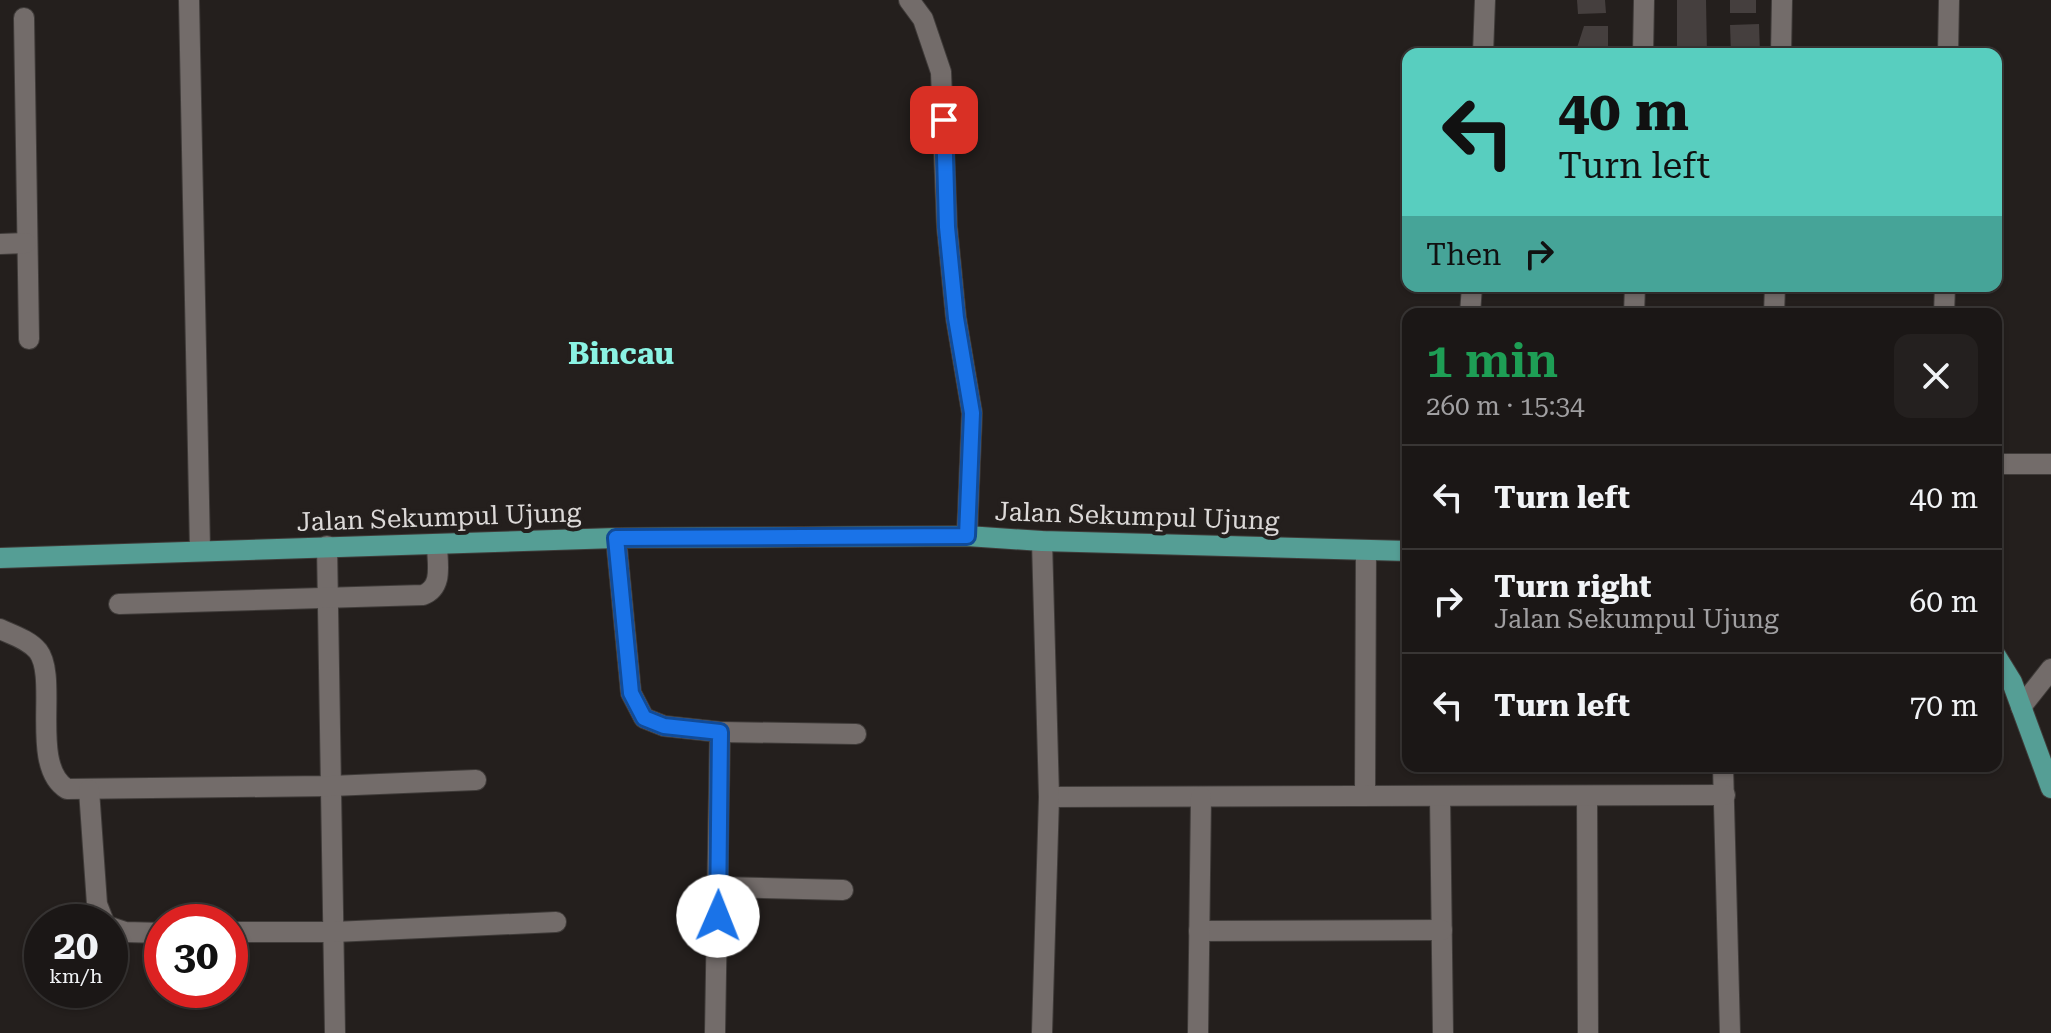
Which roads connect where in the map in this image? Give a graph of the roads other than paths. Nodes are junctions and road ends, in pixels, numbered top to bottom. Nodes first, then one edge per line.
1 (189, 0) edge
2 (909, 0) edge
3 (1485, 0) edge
4 (1644, 0) edge
5 (1782, 0) edge
6 (1949, 0) edge
7 (24, 18) dead end
8 (1483, 48) edge
9 (1643, 48) edge
10 (1781, 48) edge
11 (1948, 48) edge
12 (26, 243) junction
13 (0, 244) edge
14 (29, 339) dead end
15 (2002, 464) edge
16 (2051, 464) edge
17 (967, 536) junction
18 (616, 538) junction
19 (1042, 541) junction
20 (437, 544) junction
21 (327, 546) junction
22 (200, 550) junction
23 (1366, 550) junction
24 (1402, 551) edge
25 (0, 558) edge
26 (327, 597) junction
27 (119, 604) dead end
28 (0, 629) edge
29 (2002, 666) edge
30 (2051, 669) edge
31 (2021, 707) junction
32 (720, 732) junction
33 (856, 734) dead end
34 (1723, 772) edge
35 (476, 780) dead end
36 (331, 786) junction
37 (2051, 788) edge
38 (89, 790) junction
39 (1365, 795) junction
40 (1725, 795) junction
41 (1440, 796) junction
42 (1587, 796) junction
43 (1049, 797) junction
44 (1201, 797) junction
45 (719, 887) junction
46 (843, 890) dead end
47 (97, 904) edge
48 (556, 922) dead end
49 (1442, 930) junction
50 (1199, 931) junction
51 (248, 932) edge
52 (334, 932) junction
53 (335, 1033) edge
54 (715, 1033) edge
55 (1042, 1033) edge
56 (1198, 1033) edge
57 (1443, 1033) edge
58 (1588, 1033) edge
59 (1730, 1033) edge

1 - 22 street
2 - 17 street
3 - 8 street
4 - 9 street
5 - 10 street
6 - 11 street
7 - 12 street
12 - 13 street
12 - 14 street
15 - 16 street
17 - 18 main road, Jalan Sekumpul Ujung
17 - 19 main road, Jalan Sekumpul Ujung
18 - 20 main road, Jalan Sekumpul Ujung
18 - 32 street
19 - 23 main road, Jalan Sekumpul Ujung
19 - 43 street
20 - 21 main road, Jalan Sekumpul Ujung
20 - 26 street
21 - 22 main road, Jalan Sekumpul Ujung
21 - 26 street
22 - 25 main road, Jalan Sekumpul Ujung
23 - 24 main road, Jalan Sekumpul Ujung
23 - 39 street
26 - 27 street
26 - 36 street
28 - 38 street
29 - 31 main road
30 - 31 street
31 - 37 main road
32 - 33 street
32 - 45 street
34 - 40 street
35 - 36 street
36 - 38 street
36 - 52 street
38 - 47 street
39 - 41 street
39 - 44 street
40 - 42 street
40 - 59 street
41 - 42 street
41 - 49 street
42 - 58 street
43 - 44 street
43 - 55 street
44 - 50 street
45 - 46 street
45 - 54 street
48 - 52 street
49 - 50 street
49 - 57 street
50 - 56 street
51 - 52 street
52 - 53 street

